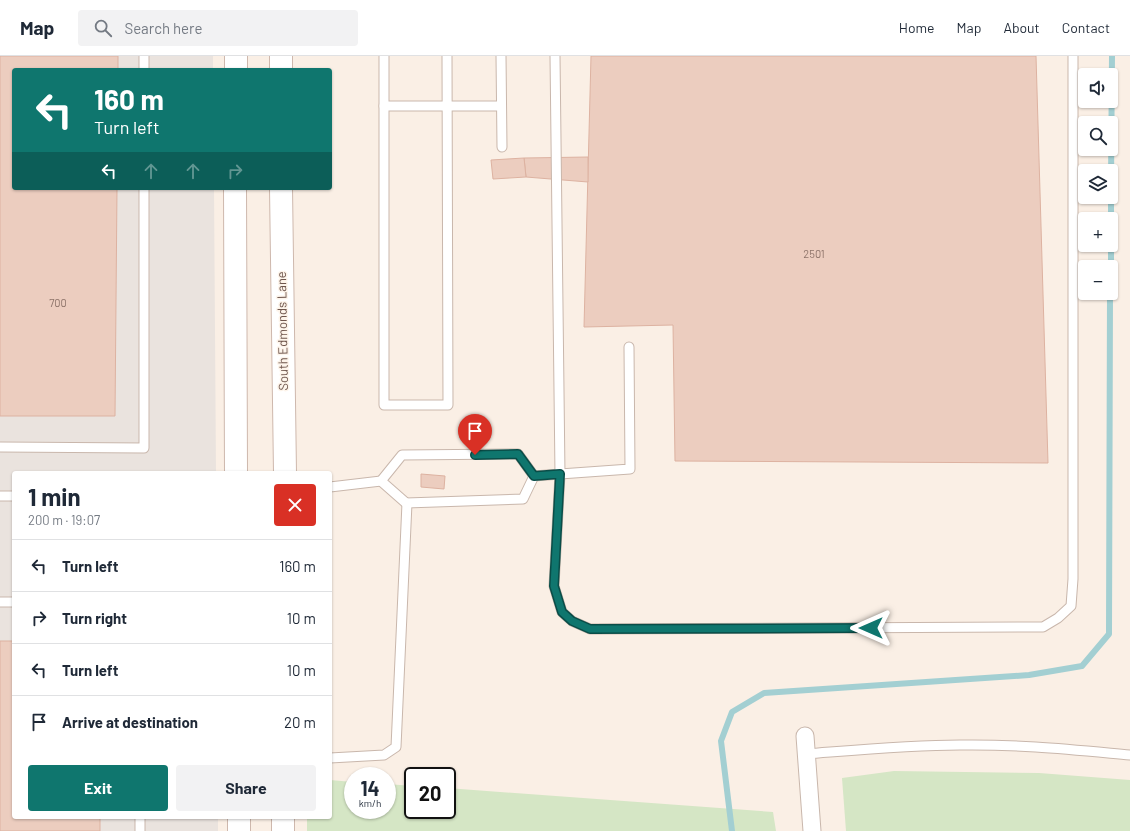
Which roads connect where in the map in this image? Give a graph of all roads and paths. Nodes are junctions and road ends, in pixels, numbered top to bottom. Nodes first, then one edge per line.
1 (144, 56) edge
2 (236, 56) edge
3 (281, 56) edge
4 (384, 56) edge
5 (447, 56) edge
6 (501, 56) edge
7 (554, 56) edge
8 (1073, 56) edge
9 (144, 68) edge
10 (236, 68) edge
11 (281, 68) edge
12 (384, 106) junction
13 (447, 106) junction
14 (502, 106) junction
15 (502, 146) dead end
16 (144, 190) edge
17 (235, 190) edge
18 (281, 190) edge
19 (629, 347) dead end
20 (0, 447) edge
21 (236, 471) edge
22 (285, 471) edge
23 (560, 474) junction
24 (534, 476) junction
25 (381, 481) junction
26 (332, 487) edge
27 (0, 496) edge
28 (12, 496) edge
29 (407, 503) junction
30 (0, 602) edge
31 (12, 602) edge
32 (805, 736) dead end
33 (806, 754) junction
34 (1130, 755) edge
35 (332, 758) edge
36 (140, 819) edge
37 (239, 819) edge
38 (283, 819) edge
39 (140, 831) edge
40 (239, 831) edge
41 (283, 831) edge
42 (812, 831) edge

1 - 9 lane
2 - 10 main road
3 - 11 main road
4 - 12 lane
5 - 13 lane
6 - 14 lane
7 - 23 lane
8 - 23 lane
12 - 13 lane
12 - 13 lane
13 - 14 lane
14 - 15 lane
16 - 20 lane
17 - 21 main road
18 - 22 main road, South Edmonds Lane
19 - 23 lane
23 - 24 lane
24 - 25 lane
24 - 29 lane
25 - 26 lane
25 - 29 lane
27 - 28 lane
29 - 35 lane
30 - 31 lane
32 - 33 street
33 - 34 lane
33 - 42 street
36 - 39 lane
37 - 40 main road
38 - 41 main road

